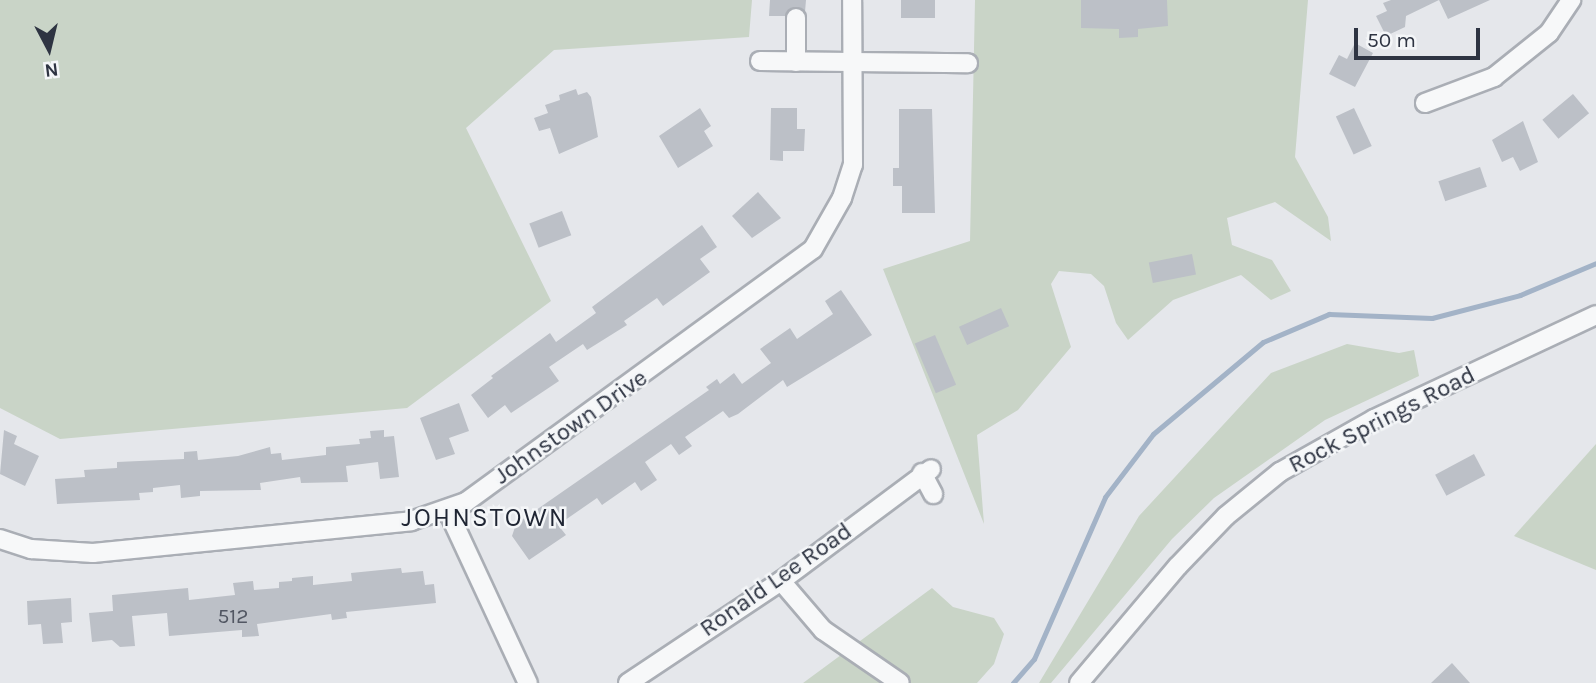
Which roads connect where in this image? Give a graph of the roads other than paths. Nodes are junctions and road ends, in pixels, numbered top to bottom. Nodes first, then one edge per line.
1 (852, 0) edge
2 (1571, 0) edge
3 (796, 18) dead end
4 (760, 61) dead end
5 (796, 62) junction
6 (968, 63) dead end
7 (851, 64) junction
8 (1426, 103) dead end
9 (1596, 315) edge
10 (933, 494) dead end
11 (448, 511) junction
12 (0, 539) edge
13 (781, 581) junction
14 (528, 683) edge
15 (628, 683) edge
16 (900, 683) edge
17 (1079, 683) edge

1 - 7 street, Johnstown Drive
2 - 8 street
3 - 5 street
4 - 5 street
5 - 7 street
6 - 7 street
7 - 11 street, Johnstown Drive
9 - 17 street, Rock Springs Road
10 - 13 street, Ronald Lee Road
11 - 12 street, Johnstown Drive
11 - 14 street
13 - 15 street, Ronald Lee Road
13 - 16 street

